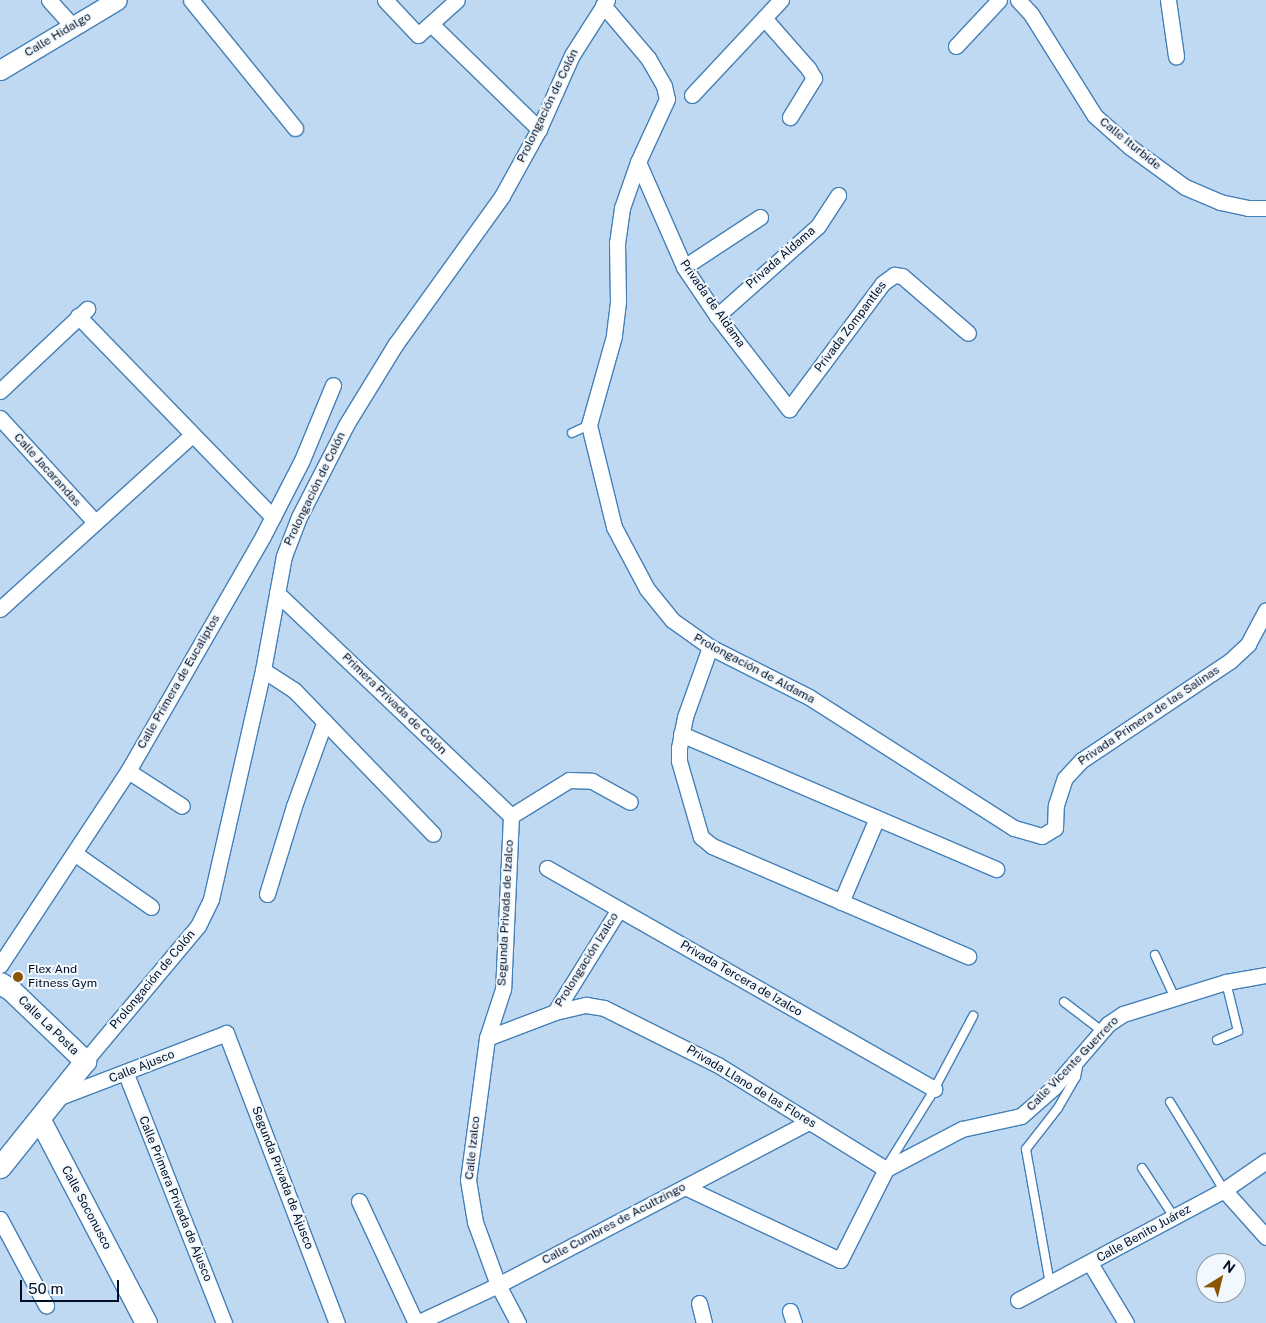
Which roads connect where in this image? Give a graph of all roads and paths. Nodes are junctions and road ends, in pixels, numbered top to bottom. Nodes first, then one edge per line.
1 (49, 0) edge
2 (116, 0) edge
3 (191, 0) edge
4 (385, 0) edge
5 (457, 0) edge
6 (781, 0) edge
7 (999, 0) edge
8 (1018, 0) edge
9 (1168, 0) edge
10 (605, 3) edge
11 (764, 18) junction
12 (431, 24) junction
13 (74, 27) junction
14 (956, 46) dead end
15 (1176, 56) dead end
16 (0, 70) edge
17 (692, 95) dead end
18 (790, 117) dead end
19 (294, 128) dead end
20 (539, 129) junction
21 (638, 162) junction
22 (838, 195) dead end
23 (1266, 208) edge
24 (760, 217) dead end
25 (684, 267) junction
26 (716, 316) junction
27 (968, 333) dead end
28 (333, 385) dead end
29 (0, 391) edge
30 (789, 409) joint
31 (0, 418) edge
32 (589, 425) junction
33 (572, 433) dead end
34 (192, 435) junction
35 (273, 517) junction
36 (95, 522) junction
37 (277, 593) junction
38 (0, 609) edge
39 (1266, 610) edge
40 (710, 647) junction
41 (263, 670) junction
42 (326, 721) junction
43 (681, 734) junction
44 (128, 772) junction
45 (630, 802) dead end
46 (182, 806) dead end
47 (511, 816) junction
48 (876, 818) junction
49 (1052, 832) joint
50 (433, 834) dead end
51 (74, 853) junction
52 (547, 868) dead end
53 (996, 869) dead end
54 (266, 894) dead end
55 (841, 902) junction
56 (151, 907) dead end
57 (619, 909) junction
58 (1155, 955) dead end
59 (968, 956) dead end
60 (0, 966) edge
61 (1266, 975) edge
62 (1226, 982) junction
63 (6, 987) edge
64 (1174, 996) junction
65 (1064, 1002) dead end
66 (555, 1012) junction
67 (973, 1016) dead end
68 (1102, 1031) junction
69 (226, 1033) joint
70 (487, 1038) junction
71 (1217, 1040) dead end
72 (1080, 1057) junction
73 (85, 1062) junction
74 (126, 1074) junction
75 (934, 1089) junction
76 (57, 1098) junction
77 (1170, 1102) dead end
78 (40, 1120) junction
79 (809, 1122) junction
80 (1266, 1161) edge
81 (0, 1166) edge
82 (1142, 1168) dead end
83 (886, 1170) junction
84 (684, 1187) junction
85 (1224, 1190) junction
86 (359, 1201) dead end
87 (1174, 1217) junction
88 (0, 1219) edge
89 (1266, 1237) edge
90 (1090, 1263) junction
91 (1050, 1284) junction
92 (498, 1285) junction
93 (1018, 1300) dead end
94 (699, 1303) dead end
95 (46, 1305) dead end
96 (146, 1323) edge
97 (224, 1323) edge
98 (337, 1323) edge
99 (416, 1323) edge
100 (518, 1323) edge
101 (704, 1323) edge
102 (1126, 1323) edge

1 - 13 street
2 - 13 street, Calle Hidalgo
3 - 19 street
4 - 12 street
5 - 12 street
6 - 11 street
7 - 14 street
8 - 23 street, Calle Iturbide
9 - 15 street
10 - 20 street, Prolongación de Colón
10 - 21 street
11 - 17 street
11 - 18 street
12 - 20 street
13 - 16 street, Calle Hidalgo
20 - 37 street, Prolongación de Colón
21 - 25 street, Privada de Aldama
21 - 32 street
22 - 26 street, Privada Aldama
24 - 25 street
25 - 26 street, Privada de Aldama
26 - 30 street, Privada de Aldama
27 - 30 street, Privada Zompantles
28 - 35 street, Calle Primera de Eucaliptos
29 - 34 street
31 - 36 street, Calle Jacarandas
32 - 33 lane
32 - 40 street, Prolongación de Aldama
34 - 35 street
34 - 36 street
35 - 44 street, Calle Primera de Eucaliptos
36 - 38 street
37 - 41 street, Prolongación de Colón
37 - 47 street, Primera Privada de Colón
39 - 49 street, Privada Primera de las Salinas
40 - 43 street
40 - 49 street, Prolongación de Aldama
41 - 42 street
41 - 73 street, Prolongación de Colón
42 - 50 street
42 - 54 street
43 - 48 street
43 - 55 street
44 - 46 street
44 - 51 street, Calle Primera de Eucaliptos
45 - 47 street
47 - 70 street, Segunda Privada de Izalco
48 - 53 street
48 - 55 street
51 - 56 street
51 - 60 street, Calle Primera de Eucaliptos
52 - 57 street, Privada Tercera de Izalco
55 - 59 street
57 - 66 street, Prolongación Izalco
57 - 75 street, Privada Tercera de Izalco
58 - 64 lane
60 - 63 main road
61 - 62 street, Calle Vicente Guerrero
62 - 64 street, Calle Vicente Guerrero
62 - 71 lane
63 - 73 main road, Calle La Posta
64 - 68 street, Calle Vicente Guerrero
65 - 68 lane
66 - 70 street
66 - 79 street, Privada Llano de las Flores
67 - 75 lane
68 - 72 street, Calle Vicente Guerrero
69 - 74 street, Calle Ajusco
69 - 98 street, Segunda Privada de Ajusco
70 - 92 street, Calle Izalco
72 - 83 street, Calle Vicente Guerrero
72 - 91 lane
73 - 76 main road
74 - 76 street, Calle Ajusco
74 - 97 street, Calle Primera Privada de Ajusco
75 - 83 lane
76 - 78 main road
77 - 85 lane
78 - 81 main road
78 - 96 main road, Calle Soconusco
79 - 83 street, Privada Llano de las Flores
79 - 84 street, Calle Cumbres de Acultzingo
80 - 85 street, Calle Benito Juárez
82 - 87 lane
83 - 84 street
84 - 92 street, Calle Cumbres de Acultzingo
85 - 87 street, Calle Benito Juárez
85 - 89 street
86 - 99 street
87 - 90 street, Calle Benito Juárez
88 - 95 street
90 - 91 street, Calle Benito Juárez
90 - 102 street
91 - 93 street, Calle Benito Juárez
92 - 99 street, Calle Cumbres de Acultzingo
92 - 100 street, Calle Izalco
94 - 101 street

